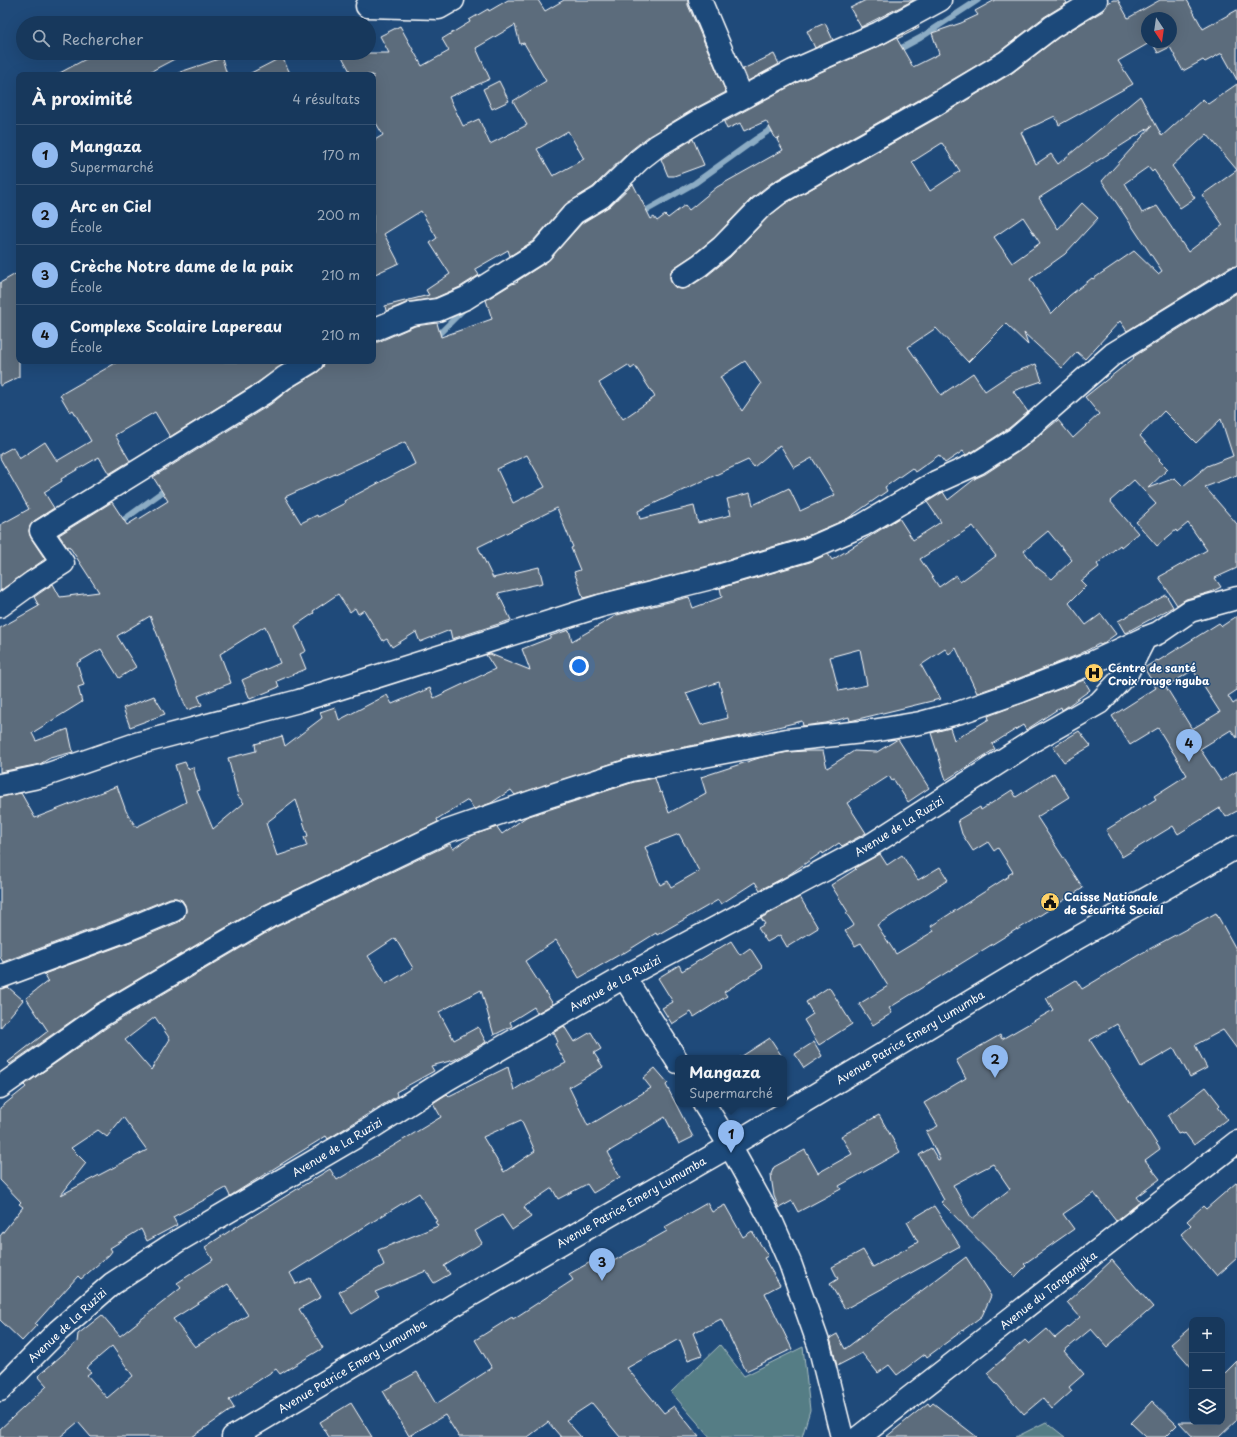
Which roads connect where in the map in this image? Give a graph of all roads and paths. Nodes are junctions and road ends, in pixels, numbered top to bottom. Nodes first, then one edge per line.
1 (453, 0) edge
2 (700, 0) edge
3 (940, 0) edge
4 (1096, 0) edge
5 (367, 6) dead end
6 (741, 97) junction
7 (682, 277) dead end
8 (1237, 278) edge
9 (376, 329) edge
10 (307, 364) edge
11 (1237, 598) edge
12 (0, 606) edge
13 (1146, 638) junction
14 (0, 785) edge
15 (1237, 847) edge
16 (174, 910) dead end
17 (624, 977) junction
18 (0, 978) edge
19 (675, 1057) edge
20 (0, 1087) edge
21 (706, 1107) edge
22 (1237, 1142) edge
23 (730, 1146) junction
24 (0, 1390) edge
25 (233, 1437) edge
26 (842, 1437) edge
27 (858, 1437) edge

1 - 5 street
2 - 6 street
3 - 6 street
4 - 7 street
6 - 9 street
8 - 14 street
10 - 12 street
11 - 13 street
13 - 17 street, Avenue de La Ruzizi
13 - 20 street
15 - 23 street, Avenue Patrice Emery Lumumba
16 - 18 street
17 - 19 street
17 - 24 street, Avenue de La Ruzizi
21 - 23 street
22 - 27 street, Avenue du Tanganyika
23 - 25 street, Avenue Patrice Emery Lumumba
23 - 26 street

